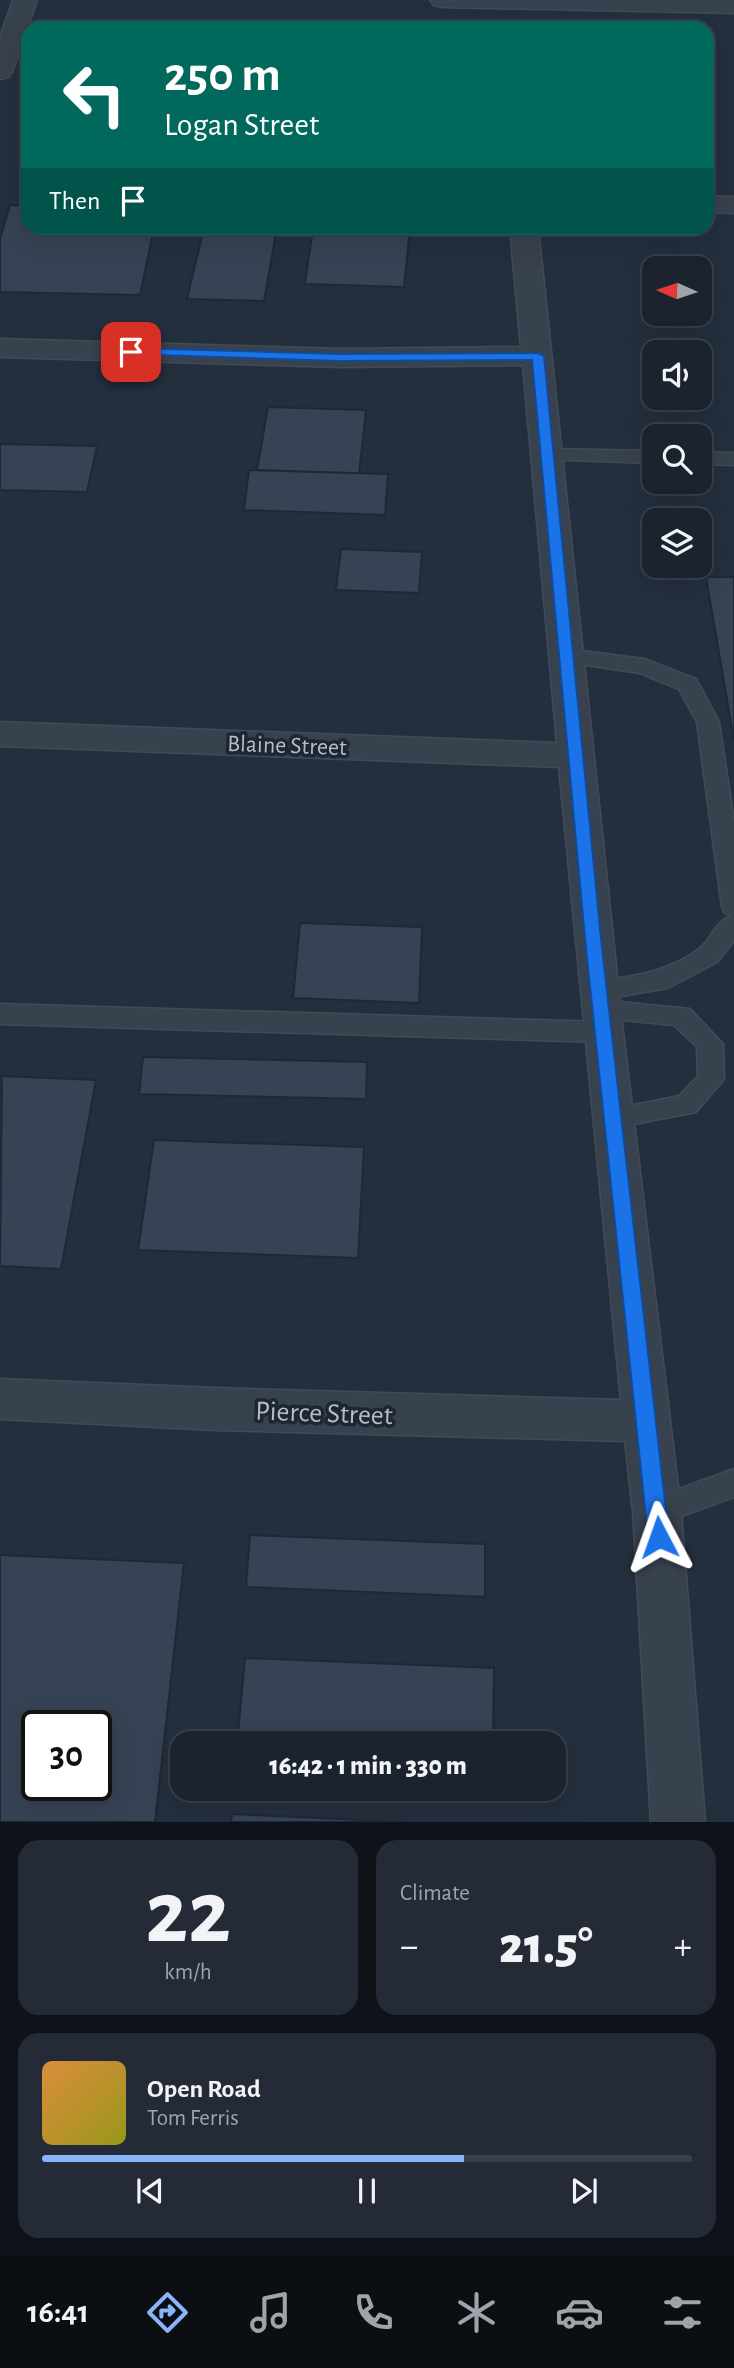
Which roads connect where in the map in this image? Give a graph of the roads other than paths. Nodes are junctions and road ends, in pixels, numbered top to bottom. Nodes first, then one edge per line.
1 (26, 0) edge
2 (442, 0) edge
3 (515, 1) edge
4 (734, 6) edge
5 (0, 72) edge
6 (714, 204) edge
7 (734, 205) edge
8 (525, 235) edge
9 (0, 348) edge
10 (538, 356) junction
11 (547, 455) junction
12 (642, 457) edge
13 (712, 458) edge
14 (734, 459) edge
15 (567, 656) junction
16 (0, 734) edge
17 (575, 756) junction
18 (734, 907) edge
19 (734, 924) edge
20 (600, 1011) junction
21 (0, 1014) edge
22 (613, 1118) junction
23 (0, 1399) edge
24 (648, 1421) junction
25 (734, 1483) edge
26 (657, 1511) junction
27 (678, 1822) edge

1 - 5 street
2 - 3 street
3 - 4 street
6 - 7 street
8 - 10 street
9 - 10 street
10 - 11 street
11 - 12 lane
11 - 15 street
13 - 14 lane
15 - 17 street
15 - 18 lane
16 - 17 street, Blaine Street
17 - 20 street
19 - 20 lane
20 - 21 lane
20 - 22 street
20 - 22 lane
22 - 24 street
23 - 24 street, Pierce Street
24 - 26 street
25 - 26 lane
26 - 27 street

